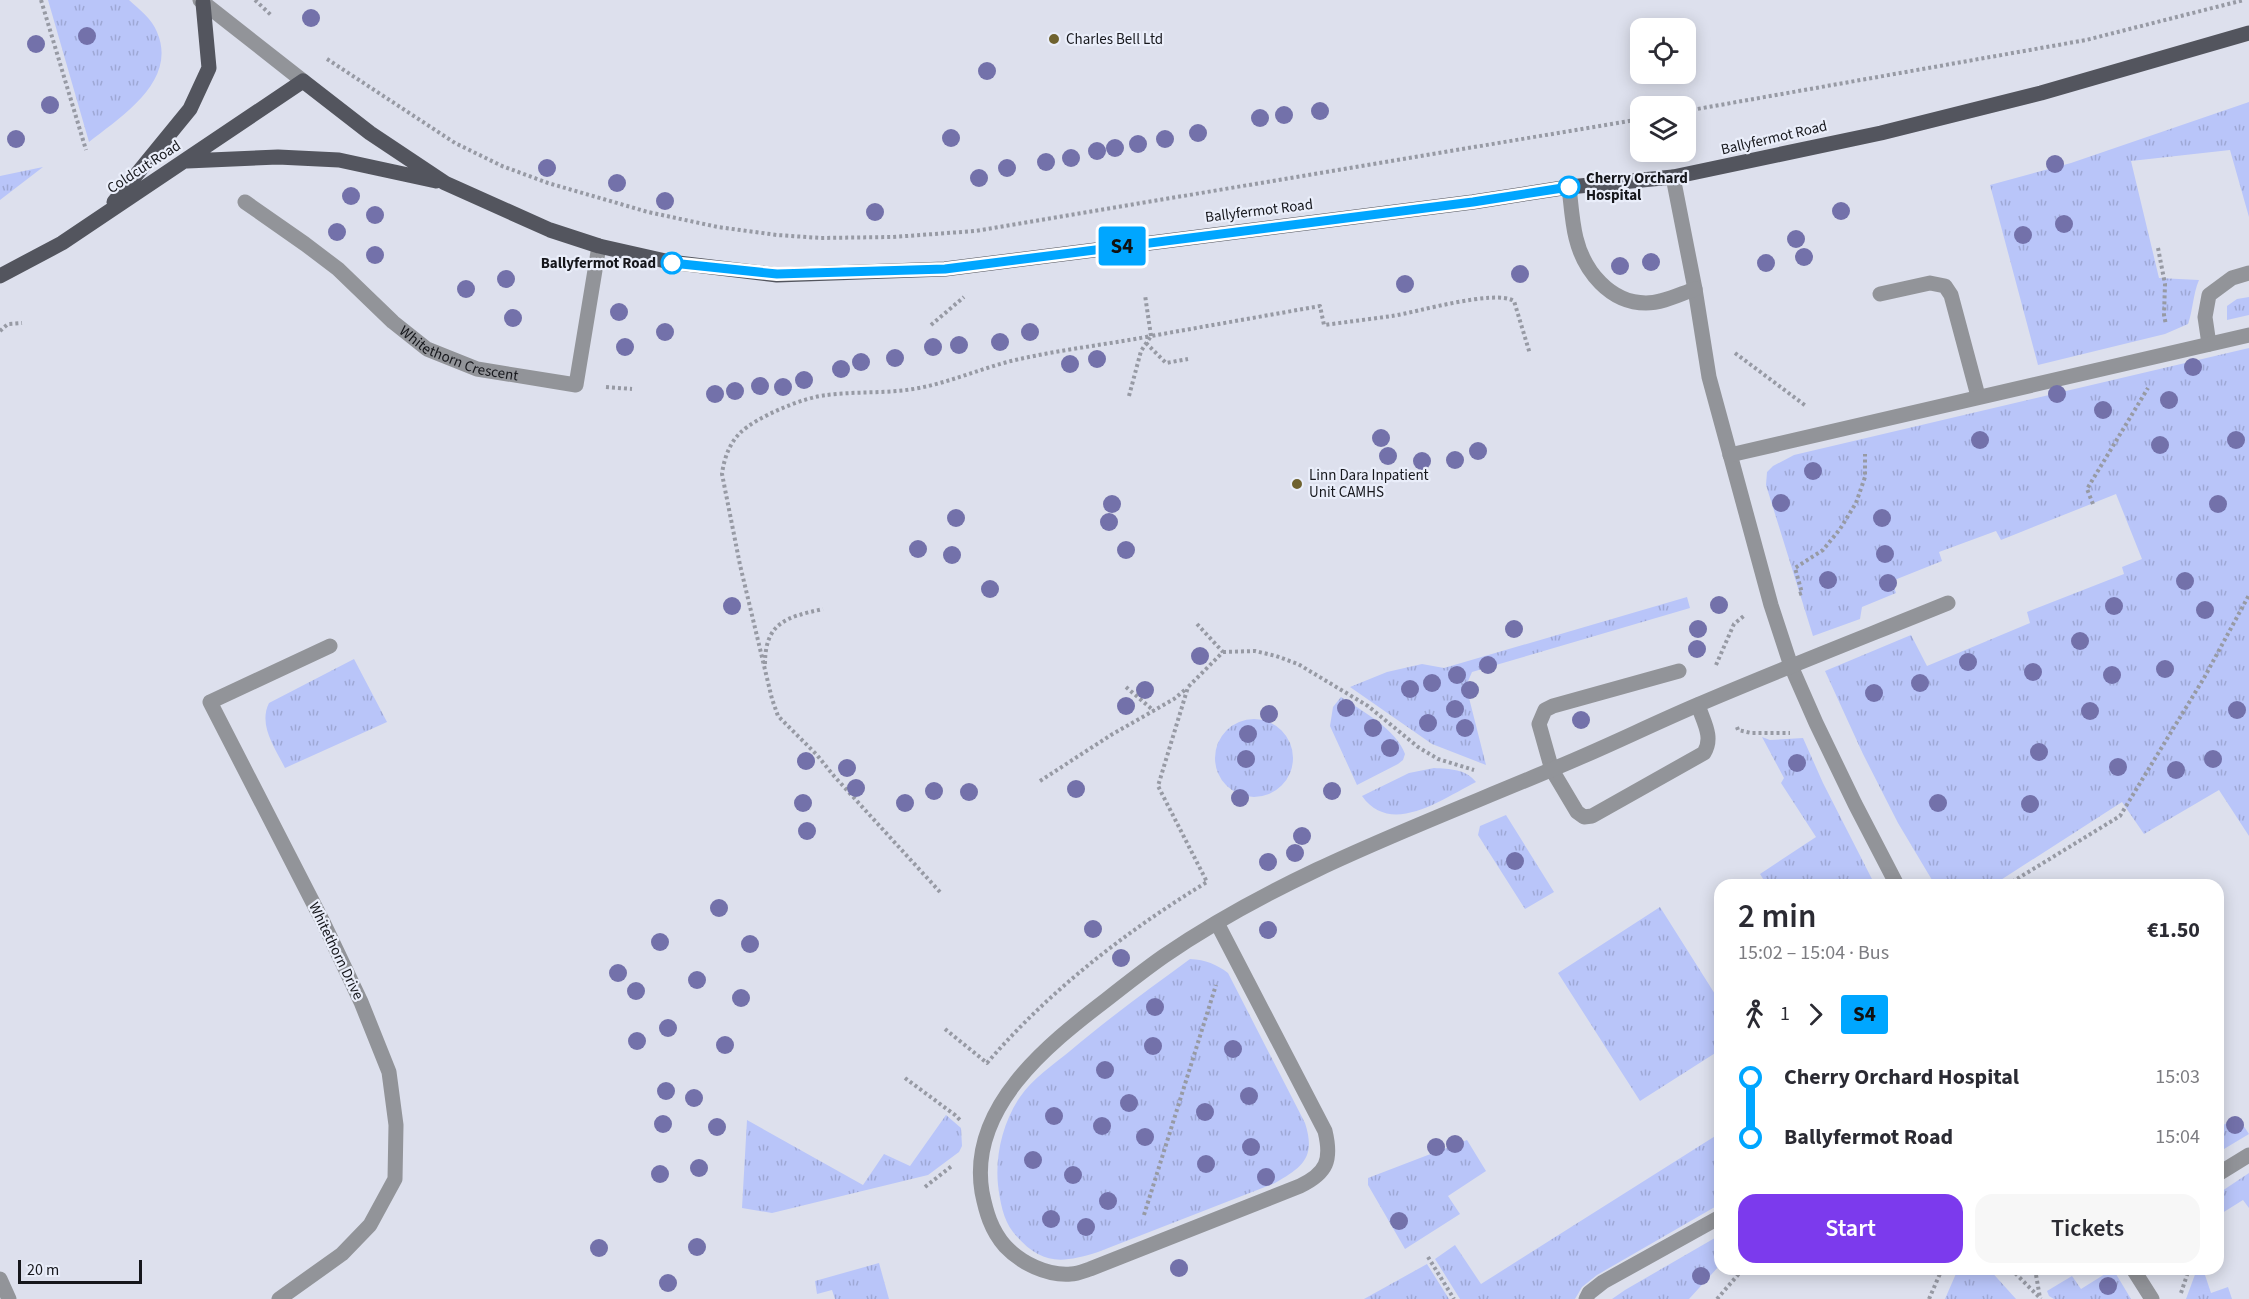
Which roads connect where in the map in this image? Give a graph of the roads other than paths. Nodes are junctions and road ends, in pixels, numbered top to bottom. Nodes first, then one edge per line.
1 (202, 2) edge
2 (2249, 33) edge
3 (303, 81) junction
4 (186, 161) junction
5 (1674, 177) junction
6 (445, 183) junction
7 (1569, 187) junction
8 (245, 202) dead end
9 (105, 214) junction
10 (599, 246) junction
11 (2249, 273) edge
12 (0, 276) edge
13 (1695, 289) junction
14 (1880, 294) dead end
15 (2249, 335) edge
16 (2209, 344) junction
17 (1978, 396) junction
18 (1730, 455) junction
19 (1948, 603) dead end
20 (330, 646) dead end
21 (1791, 666) junction
22 (1679, 671) dead end
23 (1698, 705) junction
24 (1551, 770) junction
25 (1894, 879) edge
26 (1217, 923) junction
27 (2249, 1155) edge
28 (2224, 1170) edge
29 (1714, 1220) edge
30 (2137, 1275) edge
31 (0, 1279) edge
32 (9, 1299) edge
33 (279, 1299) edge
34 (1586, 1299) edge
35 (2152, 1299) edge

1 - 3 street
1 - 9 main road
2 - 5 main road, Ballyfermot Road
3 - 4 main road, Coldcut Road
3 - 6 main road, Ballyfermot Road
4 - 6 main road
4 - 9 main road, Coldcut Road
5 - 7 main road, Ballyfermot Road
5 - 13 street
6 - 10 main road, Ballyfermot Road
7 - 10 main road, Ballyfermot Road
7 - 13 street
8 - 10 street, Whitethorn Crescent
9 - 12 main road, Coldcut Road
11 - 16 street
13 - 18 street
14 - 17 street
15 - 16 street
16 - 17 street
17 - 18 street
18 - 21 street
19 - 21 street
20 - 33 street, Whitethorn Drive
21 - 23 street
21 - 25 street
22 - 24 street
23 - 24 street
23 - 24 street
24 - 26 street
26 - 26 street
27 - 28 street
29 - 34 street
30 - 35 street
31 - 32 street

